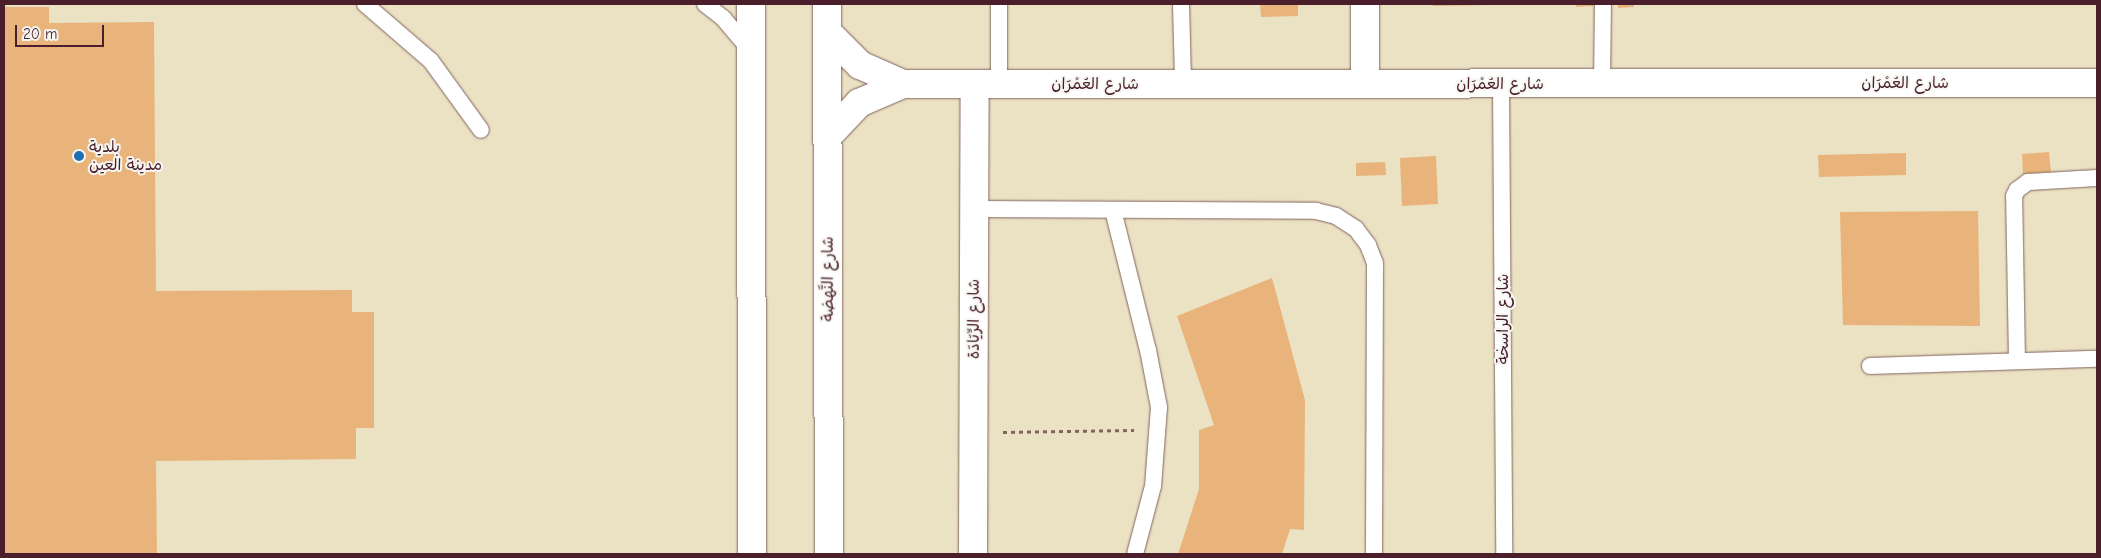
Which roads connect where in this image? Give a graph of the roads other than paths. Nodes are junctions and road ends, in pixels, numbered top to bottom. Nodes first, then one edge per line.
1 (365, 4) edge
2 (705, 4) edge
3 (751, 4) edge
4 (827, 4) edge
5 (999, 4) edge
6 (1181, 4) edge
7 (1365, 4) edge
8 (1603, 4) edge
9 (827, 32) junction
10 (751, 51) junction
11 (2097, 83) edge
12 (903, 84) junction
13 (987, 84) junction
14 (1183, 84) junction
15 (1366, 84) junction
16 (1501, 84) junction
17 (1602, 84) junction
18 (481, 130) dead end
19 (827, 137) junction
20 (2097, 178) edge
21 (974, 209) junction
22 (1113, 210) junction
23 (2097, 358) edge
24 (2017, 361) junction
25 (1870, 366) dead end
26 (752, 554) edge
27 (829, 554) edge
28 (973, 554) edge
29 (1135, 554) edge
30 (1374, 554) edge
31 (1504, 554) edge

1 - 18 lane
2 - 10 lane
3 - 10 street
4 - 9 street, شارع النَّهضة
5 - 13 lane
6 - 14 lane
7 - 15 street
8 - 17 lane
9 - 12 street, شارع العُمْرَان
9 - 19 street, شارع النَّهضة
10 - 26 street
11 - 17 street, شارع العُمْرَان
12 - 13 street, شارع العُمْرَان
12 - 19 street, شارع العُمْرَان
13 - 14 street, شارع العُمْرَان
13 - 21 street, شارع الرِّيَادَة
14 - 15 street, شارع العُمْرَان
15 - 16 street, شارع العُمْرَان
16 - 17 street, شارع العُمْرَان
16 - 31 lane, شارع الراسخة
19 - 27 street, شارع النَّهضة
20 - 24 lane
21 - 22 lane
21 - 28 street, شارع الرِّيَادَة
22 - 29 lane
22 - 30 lane
23 - 24 lane
24 - 25 lane

